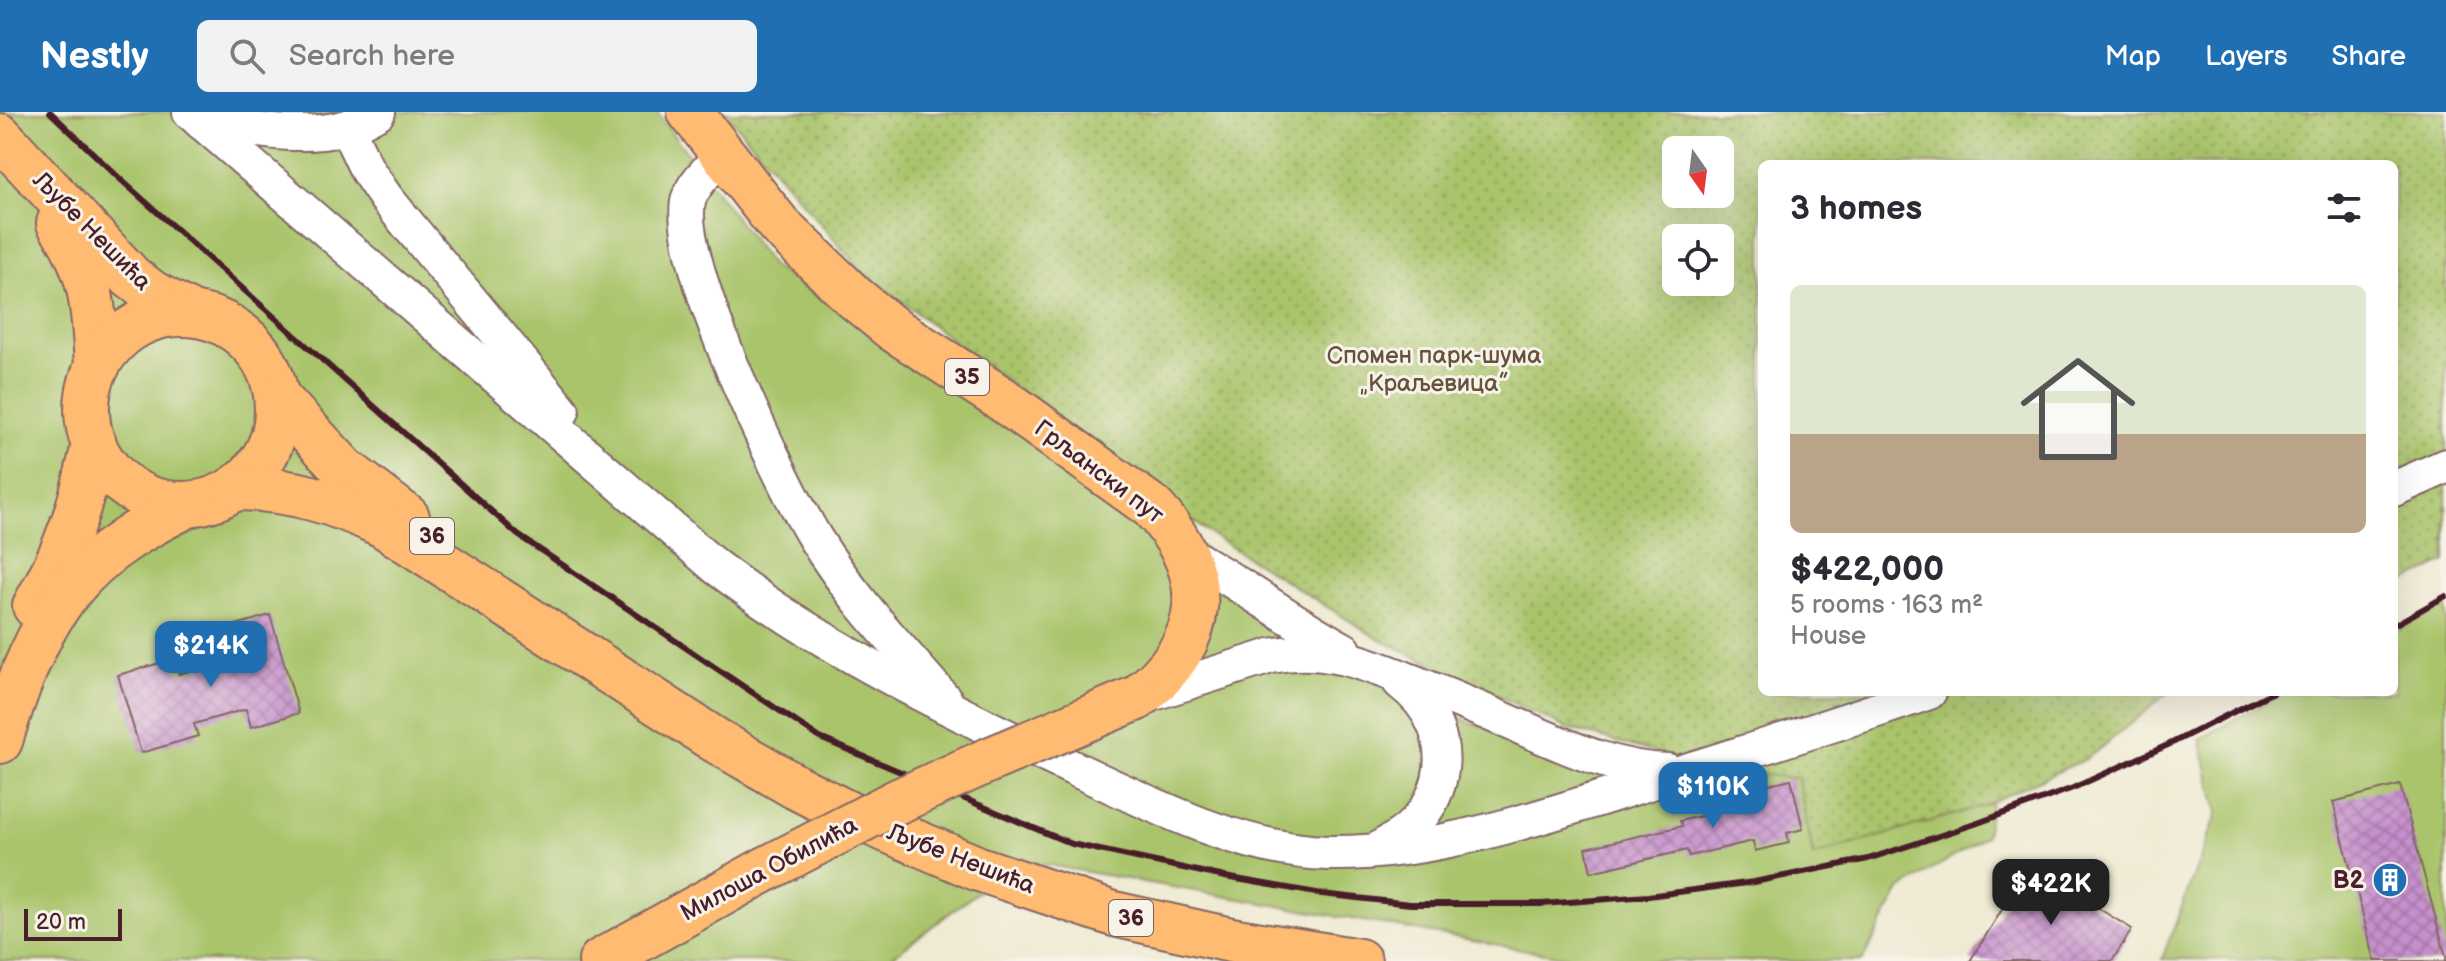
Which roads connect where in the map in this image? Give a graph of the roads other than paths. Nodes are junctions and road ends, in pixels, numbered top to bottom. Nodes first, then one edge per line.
1 (378, 112) edge
2 (690, 112) edge
3 (195, 117) edge
4 (347, 128) junction
5 (0, 136) edge
6 (0, 149) edge
7 (722, 155) junction
8 (192, 314) junction
9 (97, 367) junction
10 (277, 397) junction
11 (94, 444) junction
12 (2446, 466) edge
13 (624, 485) junction
14 (2398, 487) edge
15 (236, 488) junction
16 (190, 504) junction
17 (1184, 552) junction
18 (599, 663) junction
19 (1377, 667) junction
20 (0, 678) edge
21 (1917, 696) edge
22 (1137, 698) junction
23 (956, 712) junction
24 (0, 741) edge
25 (1685, 771) junction
26 (896, 802) joint
27 (1375, 850) junction
28 (1280, 953) edge
29 (601, 961) edge
30 (1359, 961) edge

1 - 4 street
2 - 7 main road, Грљански пут / 35
3 - 4 street
3 - 13 street
4 - 13 street
5 - 8 main road, Љубе Нешића / 36
6 - 9 main road, Љубе Нешића
7 - 17 main road, Грљански пут / 35
7 - 23 street
8 - 9 main road, 36
8 - 10 main road, 36
9 - 11 main road, 36
10 - 15 main road, 36
10 - 18 main road, 36
11 - 16 main road, 36
11 - 20 main road
12 - 14 street
13 - 23 street
15 - 16 main road, 36
15 - 18 main road, 36
16 - 24 main road
17 - 19 street
17 - 22 main road, Грљански пут / 35
18 - 28 main road, Љубе Нешића / 36
19 - 22 street
19 - 25 street
19 - 27 street
21 - 25 street
22 - 26 main road, Грљански пут / 35, bridge
23 - 27 street
25 - 27 street
26 - 29 main road, Милоша Обилића / 35, bridge
28 - 30 main road, Љубе Нешића / 36

